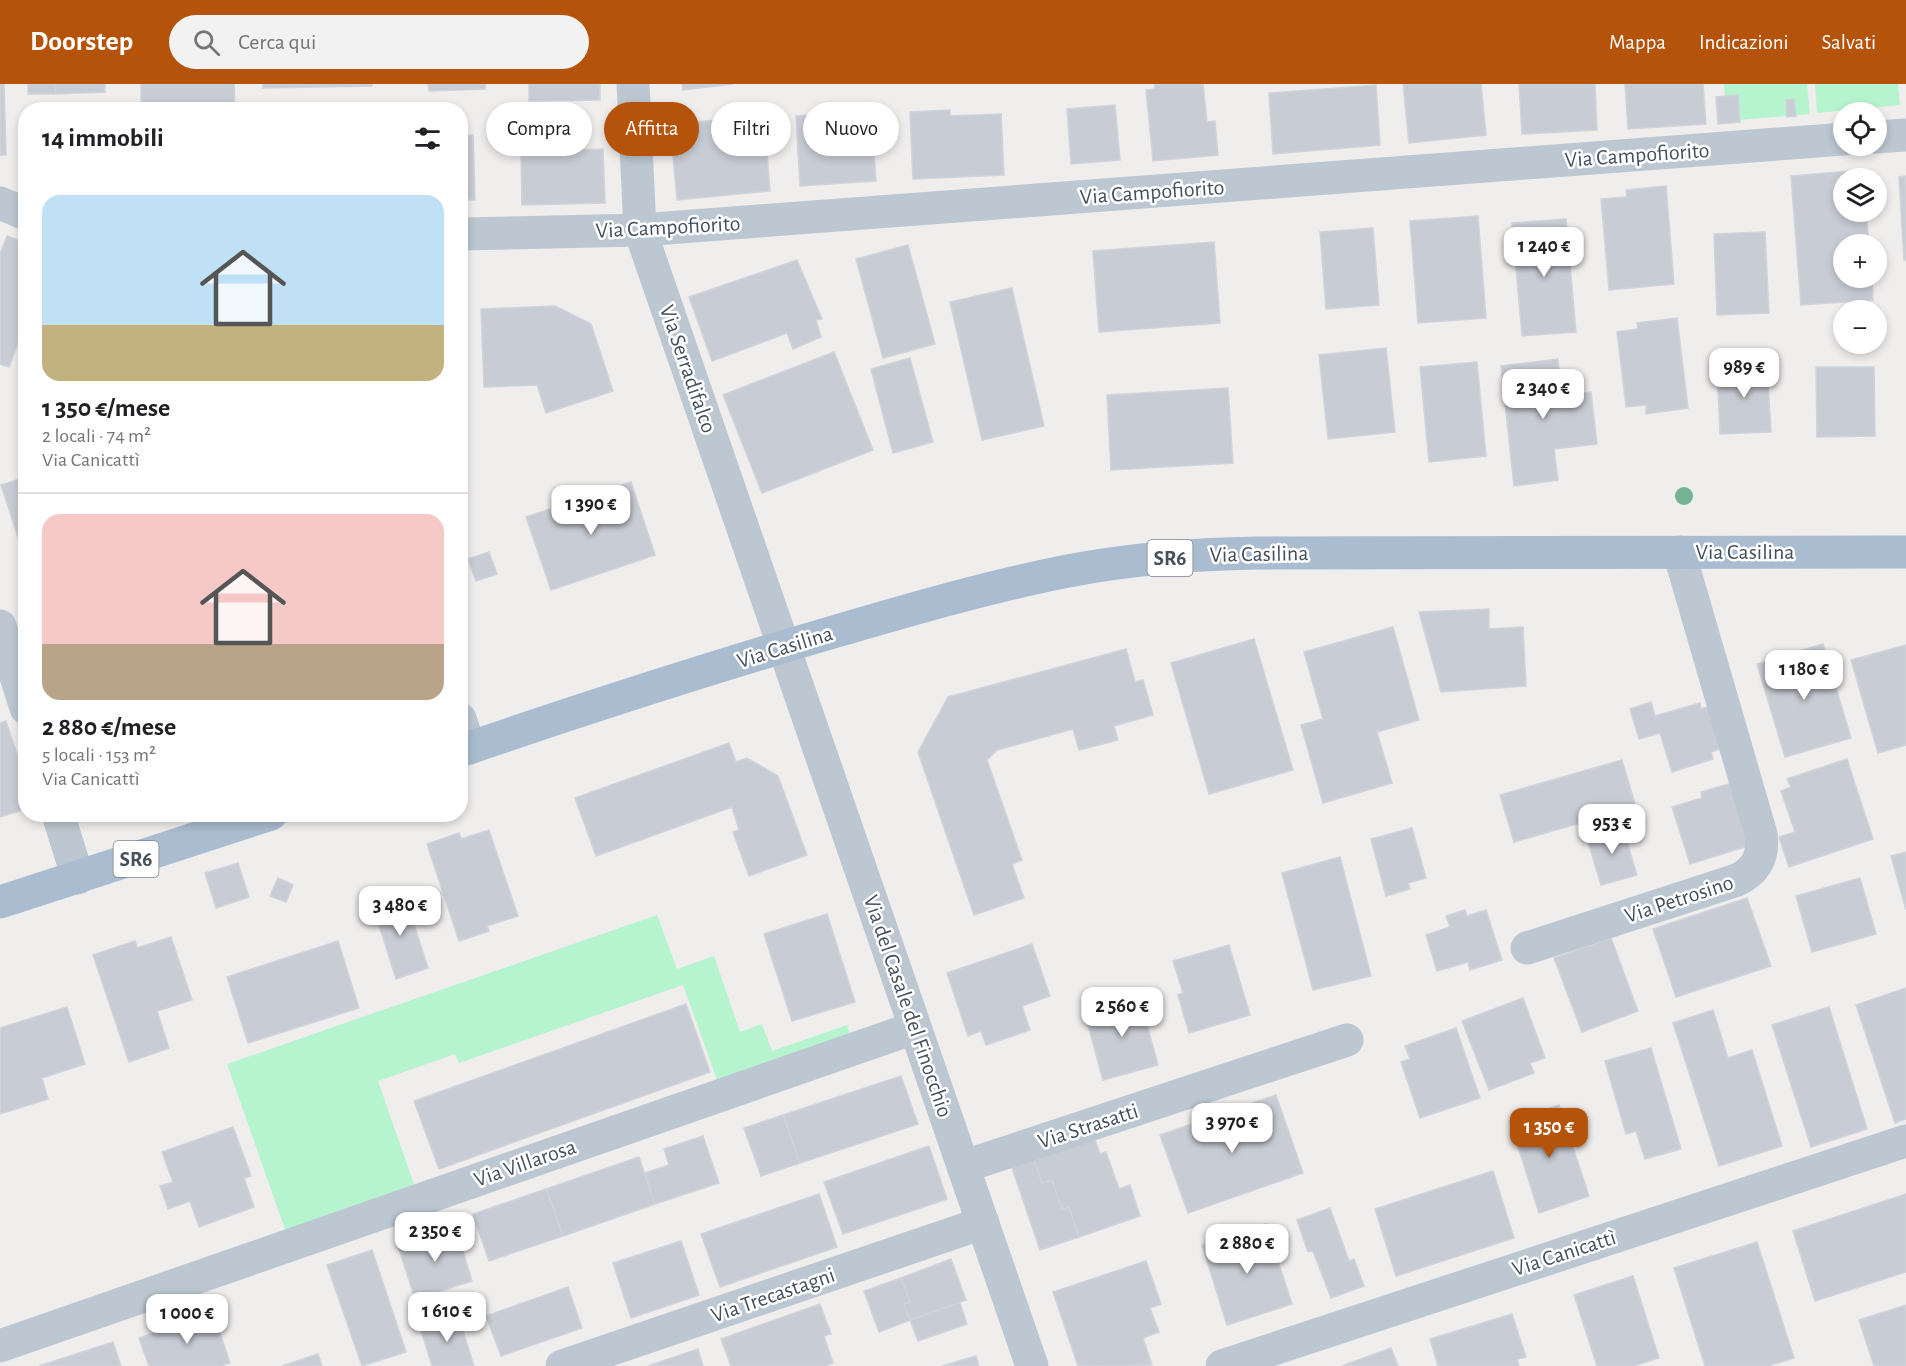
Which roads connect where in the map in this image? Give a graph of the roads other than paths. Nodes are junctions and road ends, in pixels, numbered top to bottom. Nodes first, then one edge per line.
1 (633, 84) edge
2 (1906, 135) edge
3 (1887, 136) edge
4 (1833, 140) edge
5 (0, 203) edge
6 (18, 211) edge
7 (640, 230) junction
8 (468, 234) edge
9 (1679, 552) junction
10 (1906, 552) edge
11 (0, 626) edge
12 (783, 646) junction
13 (18, 683) edge
14 (468, 738) edge
15 (60, 822) edge
16 (247, 822) edge
17 (78, 878) junction
18 (0, 902) edge
19 (1527, 948) dead end
20 (914, 1028) junction
21 (1347, 1040) dead end
22 (1906, 1141) edge
23 (965, 1166) junction
24 (983, 1223) junction
25 (0, 1346) edge
26 (562, 1366) edge
27 (1032, 1366) edge
28 (1222, 1366) edge

1 - 7 street, Via Serradifalco
2 - 3 street
4 - 7 street, Via Campofiorito
5 - 6 street
7 - 8 street, Via Campofiorito
7 - 12 street, Via Serradifalco
9 - 10 main road, Via Casilina / SR6
9 - 12 main road, Via Casilina / SR6
9 - 19 street, Via Petrosino
11 - 13 street
12 - 14 main road, Via Casilina / SR6
12 - 20 street, Via del Casale del Finocchio
15 - 17 street
16 - 17 main road, SR6
17 - 18 main road, SR6
20 - 23 street, Via del Casale del Finocchio
20 - 25 street, Via Villarosa
21 - 23 street, Via Strasatti
22 - 28 street, Via Canicattì
23 - 24 street, Via del Casale del Finocchio
24 - 26 street, Via Trecastagni
24 - 27 street, Via del Casale del Finocchio

